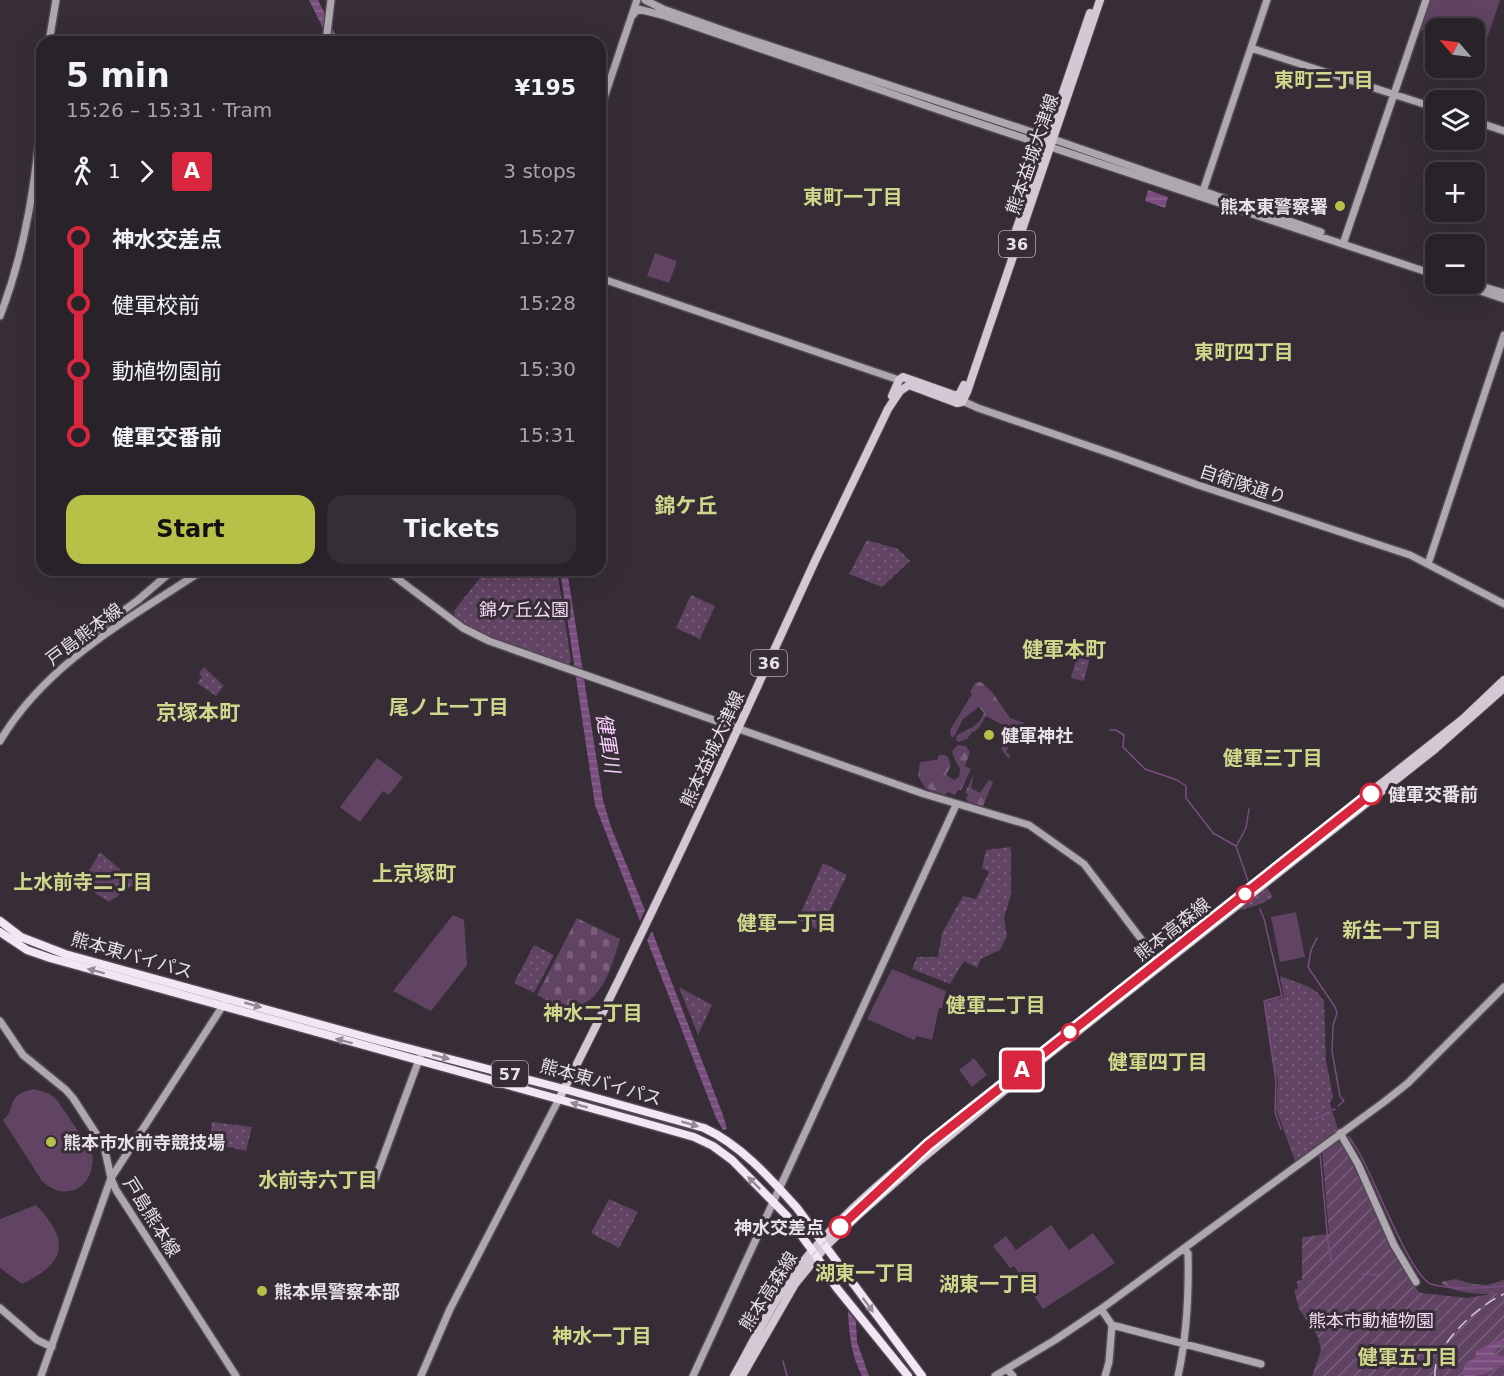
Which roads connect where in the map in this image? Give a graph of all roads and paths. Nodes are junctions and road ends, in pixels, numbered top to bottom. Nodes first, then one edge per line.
1 (56, 0) edge
2 (331, 0) edge
3 (638, 0) edge
4 (645, 0) edge
5 (1094, 0) edge
6 (1100, 0) edge
7 (1267, 0) edge
8 (1426, 0) edge
9 (633, 15) junction
10 (662, 15) junction
11 (50, 36) edge
12 (327, 36) edge
13 (1251, 48) junction
14 (606, 93) edge
15 (1394, 95) junction
16 (1425, 105) edge
17 (1485, 125) edge
18 (1504, 131) edge
19 (1049, 142) junction
20 (36, 164) edge
21 (1202, 194) junction
22 (1343, 243) junction
23 (1425, 269) edge
24 (606, 281) edge
25 (1485, 287) edge
26 (1485, 293) edge
27 (1504, 293) edge
28 (1504, 299) edge
29 (0, 316) edge
30 (1504, 335) edge
31 (899, 380) junction
32 (909, 384) junction
33 (954, 395) junction
34 (965, 403) junction
35 (888, 409) junction
36 (1428, 564) junction
37 (166, 576) edge
38 (194, 576) edge
39 (394, 576) edge
40 (1504, 604) edge
41 (90, 644) junction
42 (1504, 680) edge
43 (1504, 688) edge
44 (740, 728) junction
45 (0, 741) edge
46 (956, 805) junction
47 (0, 921) edge
48 (0, 932) edge
49 (1157, 960) junction
50 (1504, 987) edge
51 (225, 1002) junction
52 (0, 1022) edge
53 (420, 1056) junction
54 (564, 1089) junction
55 (559, 1099) junction
56 (1340, 1133) junction
57 (111, 1178) junction
58 (375, 1179) dead end
59 (779, 1188) junction
60 (773, 1202) junction
61 (824, 1243) junction
62 (1183, 1249) junction
63 (815, 1253) junction
64 (1416, 1282) dead end
65 (0, 1308) edge
66 (1101, 1309) junction
67 (1112, 1325) junction
68 (1185, 1344) junction
69 (52, 1347) junction
70 (1261, 1364) dead end
71 (1007, 1369) junction
72 (41, 1376) edge
73 (236, 1376) edge
74 (421, 1376) edge
75 (693, 1376) edge
76 (734, 1376) edge
77 (742, 1376) edge
78 (908, 1376) edge
79 (922, 1376) edge
80 (995, 1376) edge
81 (1013, 1376) edge
82 (1105, 1376) edge
83 (1178, 1376) edge

1 - 11 street
2 - 12 street
3 - 9 street
3 - 10 street
4 - 19 street
5 - 19 main road, 熊本益城大津線 / 36
6 - 19 main road, 熊本益城大津線 / 36
7 - 13 street
8 - 15 street
9 - 10 street
9 - 14 street
10 - 19 street
13 - 15 street
13 - 21 street
15 - 16 street
15 - 22 street
17 - 18 street
19 - 21 street
19 - 33 main road, 熊本益城大津線 / 36
19 - 34 main road, 熊本益城大津線 / 36
20 - 29 street
21 - 22 street
22 - 23 street
24 - 31 street
25 - 27 street
26 - 28 street
30 - 36 street
31 - 32 main road
31 - 33 main road
31 - 35 main road, 熊本益城大津線 / 36
32 - 34 main road
32 - 35 main road, 熊本益城大津線 / 36
33 - 34 street
34 - 36 street, 自衛隊通り
35 - 44 main road, 熊本益城大津線 / 36
36 - 40 street, 自衛隊通り
37 - 41 street
38 - 41 street, 戸島熊本線
39 - 44 street
41 - 45 street, 戸島熊本線
42 - 49 main road, 熊本高森線
43 - 61 main road, 熊本高森線
44 - 46 street
44 - 54 main road, 熊本益城大津線 / 36
46 - 49 street
46 - 59 street
47 - 51 highway, 熊本東バイパス / 57
51 -> 48 highway, 熊本東バイパス / 57
49 - 61 main road, 熊本高森線
50 - 56 street
51 - 53 highway, 熊本東バイパス / 57
51 - 57 street
52 - 57 street, 戸島熊本線
53 -> 54 highway, 熊本東バイパス / 57
53 - 55 highway, 熊本東バイパス / 57
53 - 58 street
54 - 55 main road, 熊本益城大津線 / 36
54 -> 59 highway, 熊本東バイパス / 57
60 -> 55 highway, 熊本東バイパス / 57
55 - 74 street
56 - 62 street
56 - 64 street
57 - 69 street
57 - 73 street, 戸島熊本線
59 - 60 street
59 - 61 highway, 熊本東バイパス / 57
60 - 63 highway, 熊本東バイパス / 57
60 - 75 street
61 - 63 main road, 熊本高森線
61 -> 79 highway, 熊本東バイパス / 57
62 - 66 street
62 - 68 street
63 - 76 main road, 熊本高森線
63 - 77 main road, 熊本高森線
63 - 78 highway, 熊本東バイパス / 57
65 - 69 street
66 - 67 street
66 - 71 street
67 - 68 street
67 - 82 street
68 - 70 street
68 - 83 street
69 - 72 street
71 - 80 street
71 - 81 street

